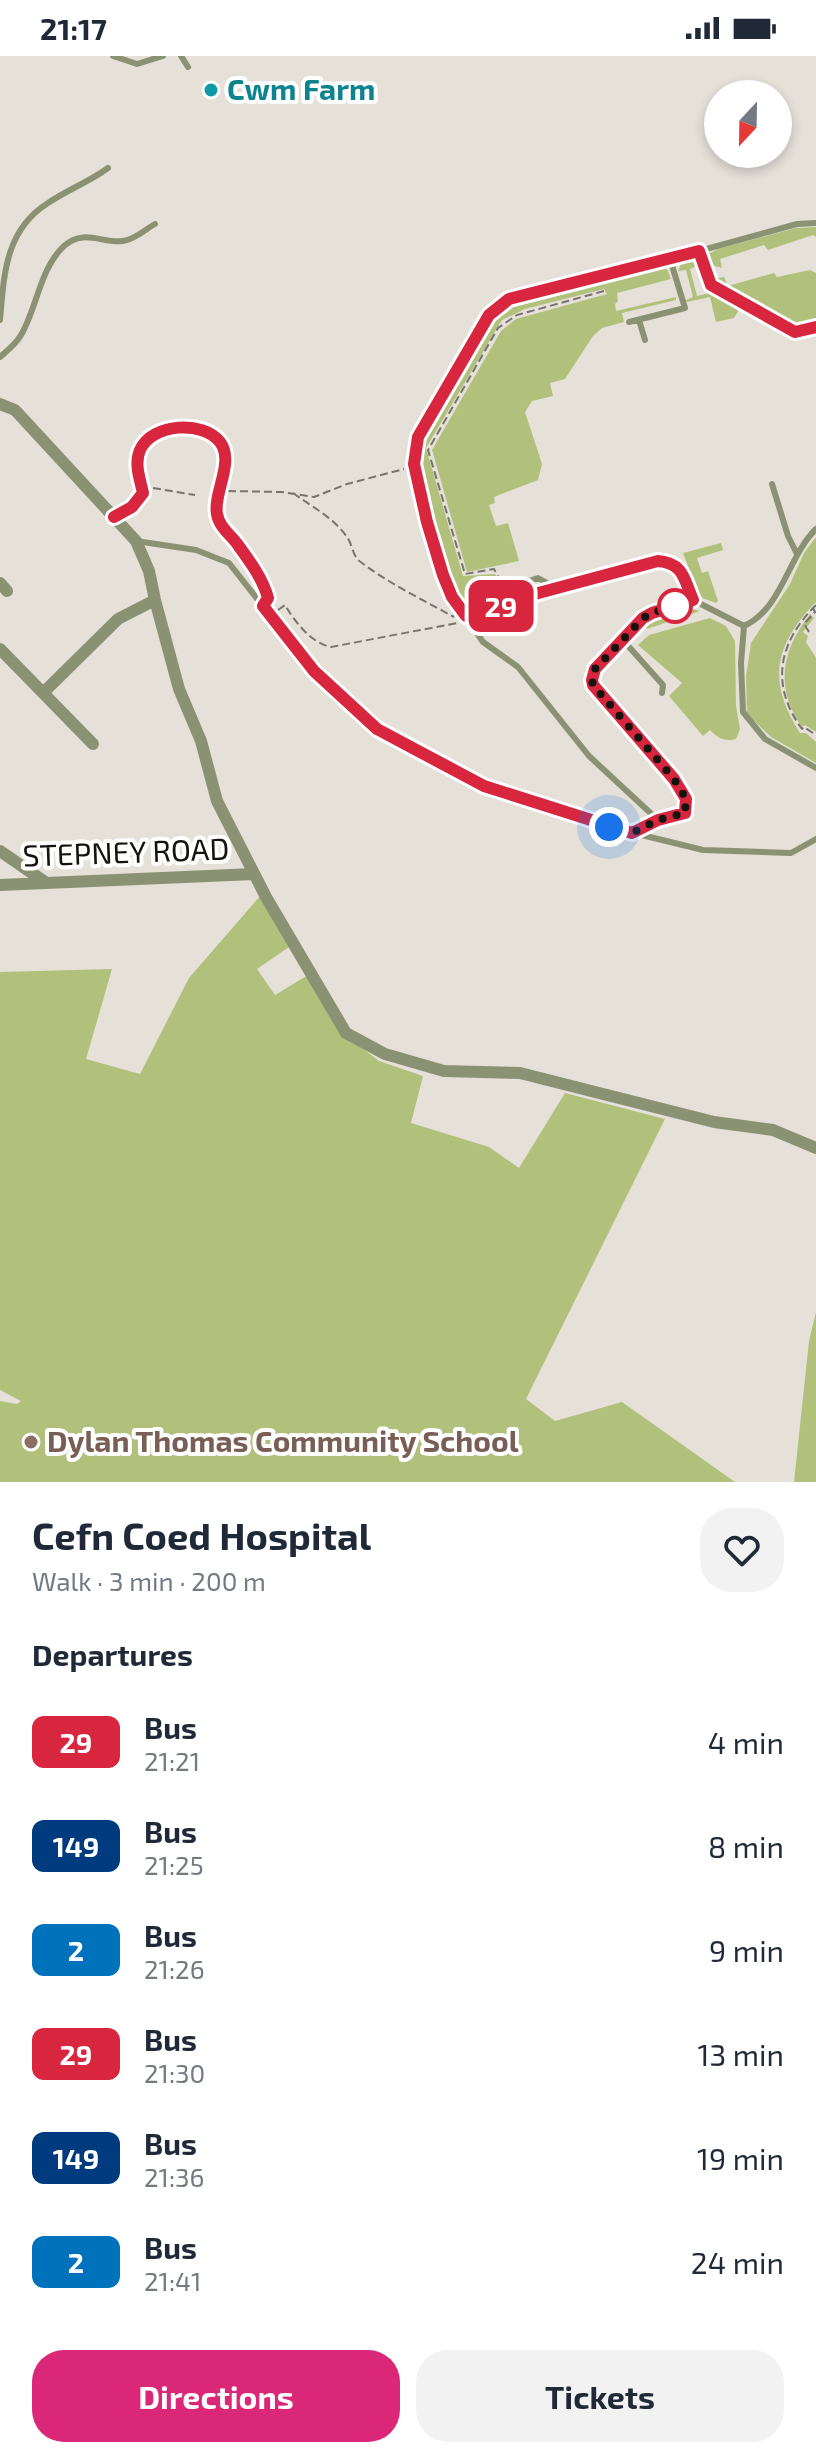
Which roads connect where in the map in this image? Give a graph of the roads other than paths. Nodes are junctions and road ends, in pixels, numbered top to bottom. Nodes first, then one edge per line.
1 (113, 56) edge
2 (163, 56) edge
3 (181, 56) edge
4 (188, 67) dead end
5 (108, 168) dead end
6 (816, 223) edge
7 (155, 224) dead end
8 (699, 251) junction
9 (670, 259) junction
10 (0, 320) edge
11 (639, 320) junction
12 (629, 322) dead end
13 (816, 327) edge
14 (645, 340) dead end
15 (0, 357) edge
16 (0, 404) edge
17 (772, 484) dead end
18 (114, 517) junction
19 (816, 529) edge
20 (136, 541) junction
21 (797, 554) junction
22 (556, 588) junction
23 (155, 600) junction
24 (513, 600) junction
25 (693, 600) junction
26 (263, 606) junction
27 (466, 616) junction
28 (744, 626) junction
29 (622, 639) junction
30 (0, 649) edge
31 (44, 692) junction
32 (662, 693) dead end
33 (93, 744) dead end
34 (816, 768) edge
35 (658, 820) junction
36 (632, 833) junction
37 (816, 839) edge
38 (0, 851) edge
39 (254, 874) junction
40 (45, 882) junction
41 (0, 885) edge
42 (816, 1148) edge

1 - 2 lane
3 - 4 lane
5 - 10 lane
6 - 8 lane
7 - 15 lane
8 - 9 lane
8 - 13 lane
9 - 11 lane
9 - 27 lane
11 - 12 lane
11 - 14 lane
16 - 18 street
17 - 21 lane
18 - 20 street
18 - 26 lane
19 - 21 lane
20 - 23 street
20 - 26 lane
21 - 28 lane
22 - 24 lane
22 - 24 lane
22 - 25 lane
23 - 31 street
23 - 39 street
24 - 27 lane
25 - 28 lane
25 - 29 lane
26 - 36 lane
27 - 35 lane
28 - 34 lane
29 - 32 lane
29 - 35 lane
30 - 31 street
31 - 33 street
35 - 36 lane
36 - 37 lane
38 - 40 street
39 - 40 street, STEPNEY ROAD
39 - 42 street
40 - 41 street, STEPNEY ROAD

